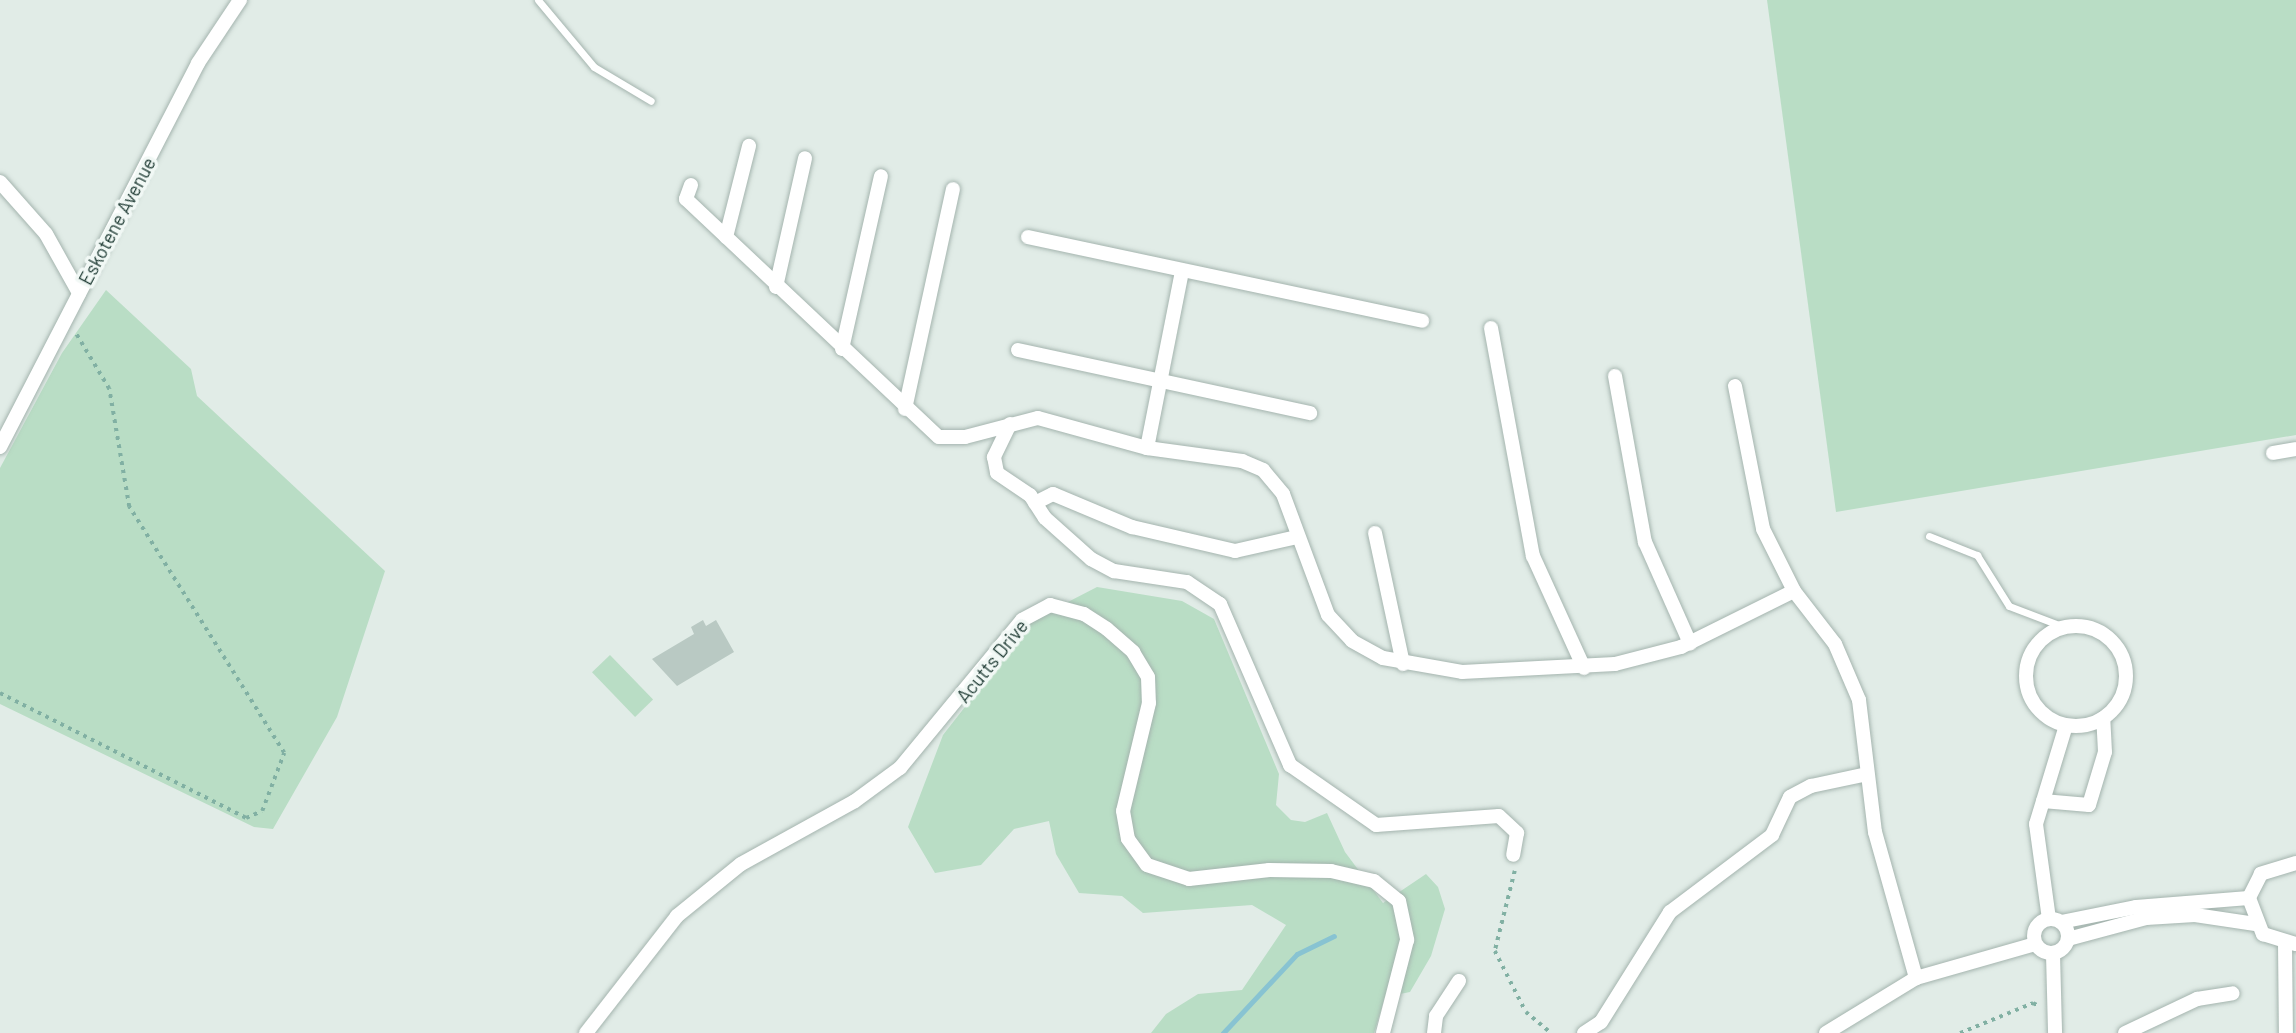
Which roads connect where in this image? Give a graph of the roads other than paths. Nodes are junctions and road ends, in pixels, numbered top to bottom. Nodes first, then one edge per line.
1 (240, 0) edge
2 (538, 0) edge
3 (652, 101) dead end
4 (749, 146) dead end
5 (805, 158) dead end
6 (880, 176) dead end
7 (0, 182) edge
8 (691, 185) dead end
9 (953, 189) dead end
10 (726, 237) junction
11 (1028, 237) dead end
12 (1182, 271) junction
13 (776, 287) junction
14 (79, 293) junction
15 (1422, 321) dead end
16 (1491, 328) dead end
17 (842, 349) junction
18 (1018, 350) dead end
19 (1615, 376) dead end
20 (1159, 382) junction
21 (1735, 386) dead end
22 (905, 409) junction
23 (1310, 413) dead end
24 (1010, 424) junction
25 (0, 447) edge
26 (1146, 447) junction
27 (2296, 449) edge
28 (2273, 453) dead end
29 (1035, 503) junction
30 (1375, 533) dead end
31 (1929, 536) dead end
32 (1297, 537) junction
33 (1794, 591) junction
34 (2064, 626) junction
35 (1690, 643) junction
36 (1403, 664) junction
37 (1584, 668) junction
38 (2103, 718) junction
39 (2066, 725) junction
40 (1867, 774) junction
41 (2043, 801) junction
42 (1513, 855) road end
43 (2296, 863) edge
44 (2249, 898) junction
45 (2055, 921) junction
46 (2255, 924) junction
47 (2068, 939) junction
48 (2035, 944) junction
49 (2291, 944) edge
50 (2053, 954) junction
51 (1916, 978) junction
52 (1459, 981) dead end
53 (2233, 993) dead end
54 (2057, 1032) edge
55 (586, 1033) edge
56 (1383, 1033) edge
57 (1433, 1033) edge
58 (1584, 1033) edge
59 (1826, 1033) edge
60 (2125, 1033) edge
61 (2286, 1033) edge

1 - 14 street, Eskotene Avenue
2 - 3 lane
4 - 10 street
5 - 13 street
6 - 17 street
7 - 14 street
8 - 10 street
9 - 22 street
10 - 13 street
11 - 12 street
12 - 15 street
12 - 20 street
13 - 17 street
14 - 25 street, Eskotene Avenue
16 - 37 street
17 - 22 street
18 - 20 street
19 - 35 street
20 - 23 street
20 - 26 street
21 - 33 street
22 - 24 street
24 - 26 street
24 - 29 street
26 - 32 street
27 - 28 street
29 - 32 street
29 - 42 street
30 - 36 street
31 - 34 lane
32 - 36 street
33 - 35 street
33 - 40 street
34 - 38 street
34 - 39 street
35 - 37 street
36 - 37 street
38 - 39 street
38 - 41 street
39 - 41 street
40 - 51 street
40 - 58 street
41 - 45 street
43 - 44 street
44 - 45 street
44 - 46 street
45 - 47 street
45 - 48 street
46 - 47 street
46 - 49 street
47 - 50 street
48 - 50 street
48 - 51 street
49 - 61 street
50 - 54 street
51 - 59 street
52 - 57 street
53 - 60 street
55 - 56 street, Acutts Drive

